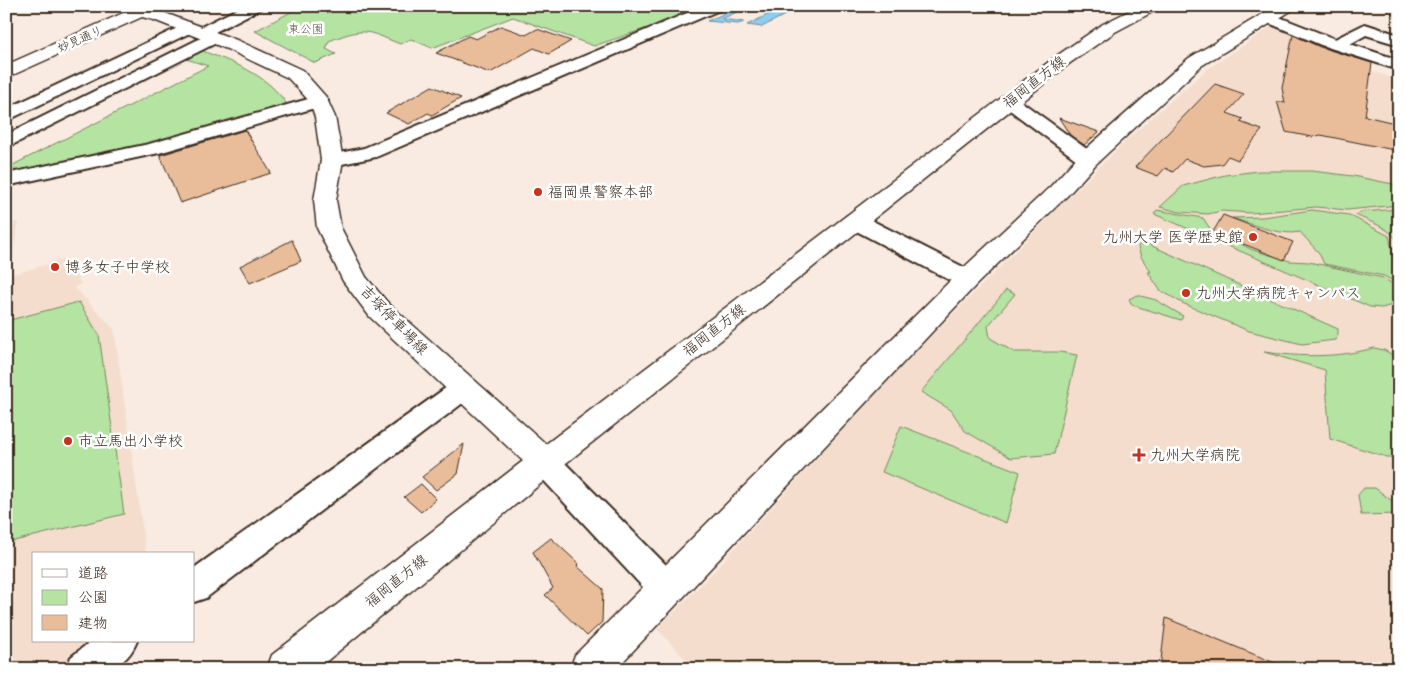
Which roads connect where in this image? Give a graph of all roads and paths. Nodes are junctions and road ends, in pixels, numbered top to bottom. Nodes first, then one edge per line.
1 (255, 6) edge
2 (717, 6) edge
3 (1152, 6) edge
4 (147, 9) edge
5 (1279, 12) edge
6 (201, 33) junction
7 (1399, 40) edge
8 (1336, 45) junction
9 (1399, 65) edge
10 (6, 72) edge
11 (38, 101) junction
12 (319, 101) junction
13 (1009, 101) junction
14 (69, 110) junction
15 (6, 116) edge
16 (6, 142) edge
17 (1088, 159) junction
18 (332, 160) junction
19 (6, 180) edge
20 (855, 221) junction
21 (967, 279) junction
22 (463, 389) junction
23 (545, 462) junction
24 (195, 586) edge
25 (666, 588) junction
26 (119, 642) edge
27 (83, 669) edge
28 (286, 669) edge
29 (590, 669) edge

1 - 6 street
2 - 18 street
3 - 13 main road, 福岡直方線
4 - 6 main road, 吉塚停車場線
4 - 10 main road, 妙見通り
5 - 8 street
5 - 17 main road
6 - 11 street
6 - 12 main road, 吉塚停車場線
6 - 14 street
7 - 8 street
8 - 9 street
11 - 14 street
11 - 15 street
12 - 18 main road, 吉塚停車場線
12 - 19 street
13 - 17 street
13 - 20 main road, 福岡直方線
14 - 16 street
17 - 21 main road
18 - 22 main road, 吉塚停車場線
20 - 21 street
20 - 23 main road, 福岡直方線
21 - 25 main road
22 - 23 main road, 吉塚停車場線
22 - 24 street
23 - 25 street
23 - 28 main road, 福岡直方線
25 - 29 main road
26 - 27 street

